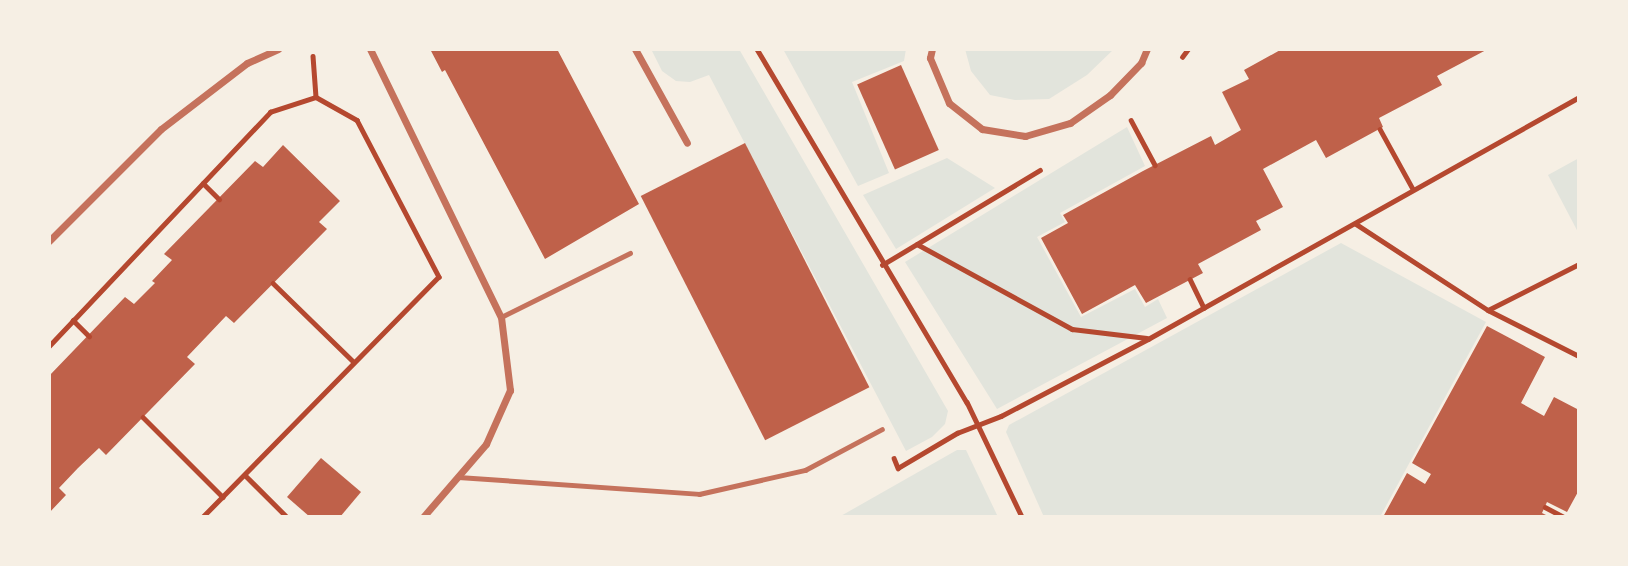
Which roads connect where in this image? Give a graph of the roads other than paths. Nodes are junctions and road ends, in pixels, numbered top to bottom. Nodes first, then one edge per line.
1 (278, 49) edge
2 (370, 49) edge
3 (635, 49) edge
4 (932, 49) edge
5 (1147, 49) edge
6 (687, 143) dead end
7 (49, 241) edge
8 (630, 253) dead end
9 (502, 317) junction
10 (882, 429) road end
11 (458, 477) junction
12 (423, 517) edge

1 - 7 street
2 - 9 street
3 - 6 street
4 - 5 street
8 - 9 lane
9 - 11 street
10 - 11 lane
11 - 12 street

